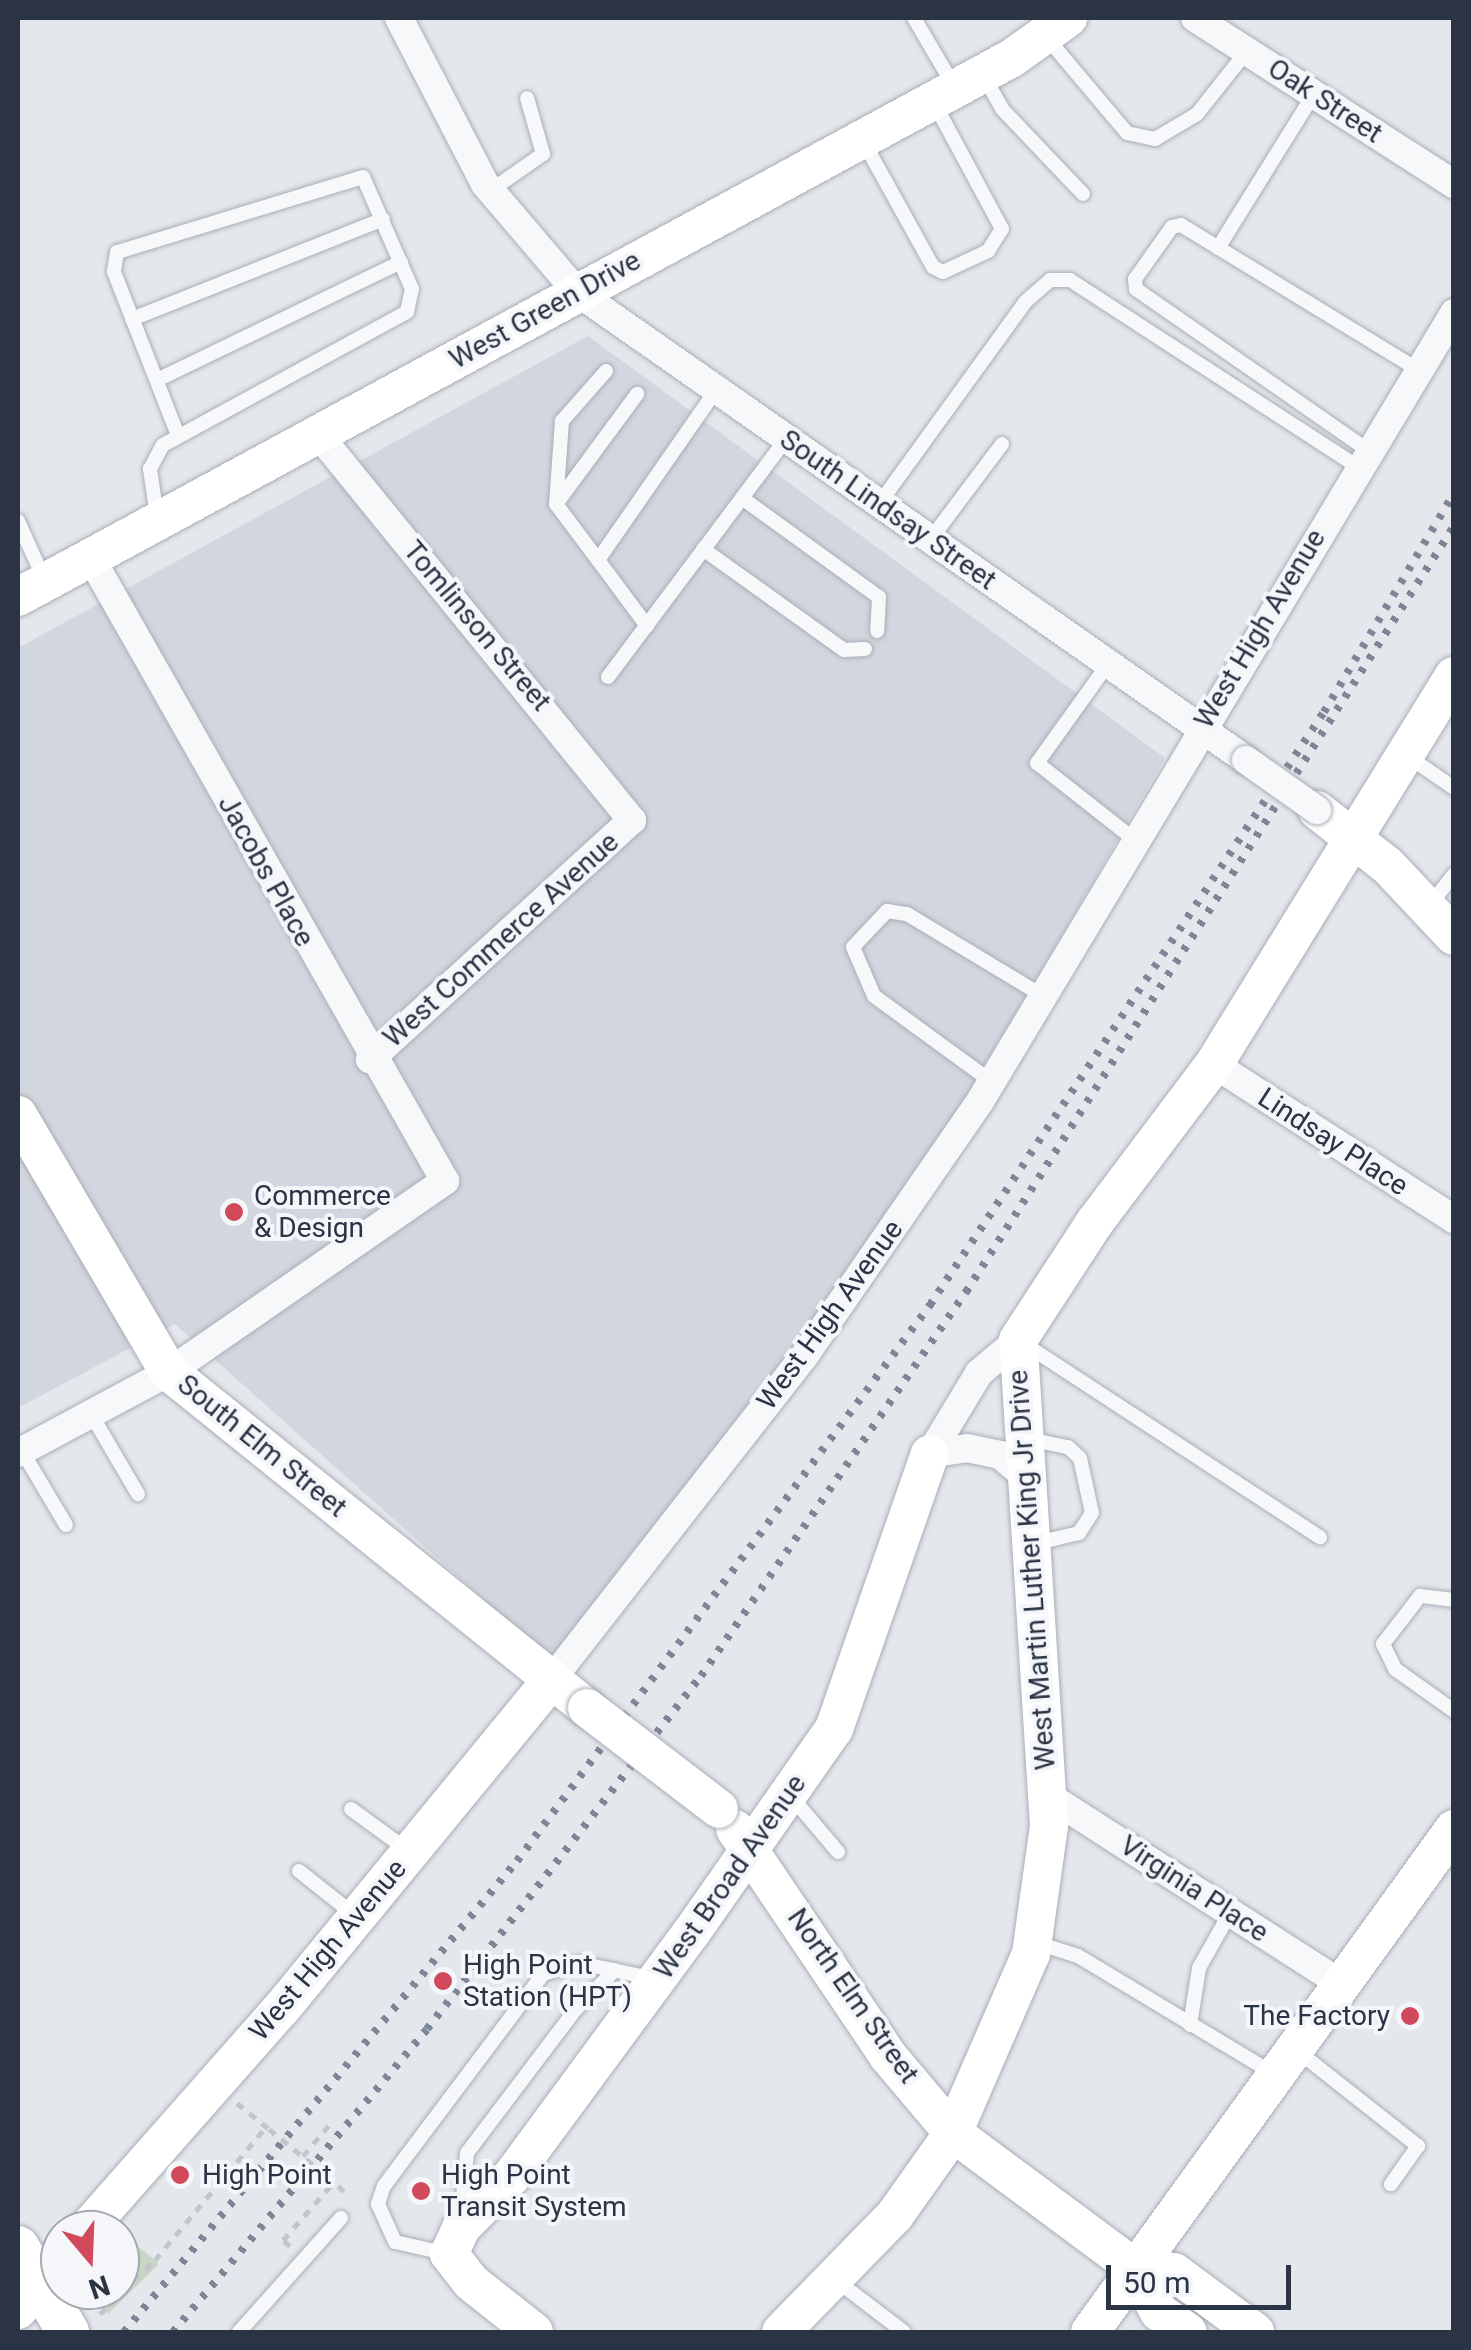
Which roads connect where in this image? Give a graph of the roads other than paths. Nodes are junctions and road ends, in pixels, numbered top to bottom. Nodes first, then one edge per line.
1 (399, 18) edge
2 (914, 18) edge
3 (1196, 18) edge
4 (1056, 26) edge
5 (1248, 51) junction
6 (957, 88) junction
7 (1314, 94) junction
8 (526, 98) dead end
9 (862, 139) junction
10 (1454, 184) edge
11 (490, 191) junction
12 (1084, 194) dead end
13 (383, 219) junction
14 (1218, 248) junction
15 (401, 262) junction
16 (577, 292) junction
17 (1454, 313) edge
18 (132, 319) junction
19 (1419, 370) junction
20 (606, 371) dead end
21 (156, 380) junction
22 (716, 390) junction
23 (637, 394) dead end
24 (318, 434) junction
25 (178, 435) junction
26 (786, 439) junction
27 (1002, 444) dead end
28 (1364, 460) junction
29 (742, 498) junction
30 (556, 504) junction
31 (879, 504) junction
32 (18, 520) edge
33 (158, 522) junction
34 (930, 540) junction
35 (24, 549) edge
36 (704, 549) junction
37 (91, 558) junction
38 (598, 560) junction
39 (32, 589) edge
40 (647, 626) junction
41 (876, 630) dead end
42 (865, 649) dead end
43 (1108, 664) junction
44 (608, 676) dead end
45 (1454, 676) edge
46 (1199, 728) junction
47 (1405, 755) junction
48 (1454, 788) edge
49 (1317, 810) joint
50 (632, 820) joint
51 (1355, 836) junction
52 (1135, 840) junction
53 (1454, 874) edge
54 (1428, 907) junction
55 (1454, 936) edge
56 (1043, 996) junction
57 (370, 1059) junction
58 (1214, 1064) junction
59 (992, 1082) junction
60 (18, 1115) edge
61 (1454, 1219) edge
62 (1018, 1340) junction
63 (168, 1372) junction
64 (91, 1414) junction
65 (1023, 1438) junction
66 (20, 1452) edge
67 (930, 1454) junction
68 (1025, 1476) junction
69 (138, 1494) dead end
70 (66, 1525) dead end
71 (1320, 1537) dead end
72 (1030, 1544) junction
73 (1454, 1600) edge
74 (552, 1679) junction
75 (587, 1708) joint
76 (1454, 1710) edge
77 (789, 1794) junction
78 (1046, 1794) junction
79 (351, 1809) dead end
80 (1454, 1829) edge
81 (751, 1847) junction
82 (410, 1852) junction
83 (838, 1852) dead end
84 (299, 1871) dead end
85 (1230, 1913) junction
86 (357, 1917) junction
87 (1034, 1942) junction
88 (615, 1970) junction
89 (658, 1979) junction
90 (1340, 1984) junction
91 (1190, 2025) junction
92 (1285, 2062) junction
93 (953, 2133) junction
94 (1391, 2184) dead end
95 (103, 2210) edge
96 (342, 2218) dead end
97 (455, 2241) junction
98 (18, 2247) edge
99 (1135, 2268) junction
100 (837, 2281) junction
101 (39, 2286) edge
102 (84, 2323) edge
103 (239, 2332) edge
104 (534, 2332) edge
105 (782, 2332) edge
106 (904, 2332) edge
107 (1090, 2332) edge
108 (1188, 2332) edge
109 (1255, 2332) edge

1 - 11 street, South Lindsay Street
2 - 6 lane
3 - 5 street, Oak Street
4 - 5 lane
4 - 6 main road, West Green Drive
5 - 7 street, Oak Street
6 - 9 main road, West Green Drive
6 - 9 lane
6 - 12 lane
7 - 10 street, Oak Street
7 - 14 lane
8 - 11 lane
9 - 16 main road, West Green Drive
11 - 16 street, South Lindsay Street
13 - 15 lane
13 - 18 lane
13 - 18 lane
14 - 19 lane
14 - 28 lane
15 - 21 lane
15 - 25 lane
16 - 22 street, South Lindsay Street
16 - 24 main road, West Green Drive
17 - 19 street, West High Avenue
18 - 21 lane
19 - 28 street, West High Avenue
20 - 30 lane
21 - 25 lane
22 - 26 street, South Lindsay Street
22 - 38 lane
23 - 30 lane
24 - 33 main road, West Green Drive
24 - 50 street, Tomlinson Street
25 - 33 lane
26 - 29 lane
26 - 31 street, South Lindsay Street
27 - 34 lane
28 - 31 lane
28 - 46 street, West High Avenue
29 - 36 lane
29 - 41 lane
30 - 38 lane
31 - 34 street, South Lindsay Street
32 - 35 lane
33 - 37 main road, West Green Drive
34 - 43 street, South Lindsay Street
35 - 39 lane
36 - 40 lane
36 - 42 lane
37 - 39 main road, West Green Drive
37 - 57 street, Jacobs Place
38 - 40 lane
40 - 44 lane
43 - 46 street, South Lindsay Street
43 - 52 lane
45 - 47 main road, West Martin Luther King Jr Drive
46 - 49 street, South Lindsay Street, bridge
46 - 52 street, West High Avenue
47 - 48 lane
47 - 51 main road, West Martin Luther King Jr Drive
49 - 51 main road, South Lindsay Street
50 - 57 street, West Commerce Avenue
51 - 54 main road, South Lindsay Street
51 - 58 main road, West Martin Luther King Jr Drive
52 - 56 street, West High Avenue
53 - 54 lane
54 - 55 main road, South Lindsay Street
56 - 59 street, West High Avenue
56 - 59 lane
57 - 63 street, Jacobs Place
58 - 61 street, Lindsay Place
58 - 62 main road, West Martin Luther King Jr Drive
59 - 74 street, West High Avenue
60 - 63 main road, South Elm Street
62 - 65 main road, West Martin Luther King Jr Drive
62 - 67 street, West Broad Avenue
62 - 71 lane
63 - 64 street
63 - 74 main road, South Elm Street
64 - 66 street
64 - 69 lane
65 - 68 main road, West Martin Luther King Jr Drive
65 - 72 lane
66 - 70 lane
67 - 68 street
67 - 77 main road, West Broad Avenue
68 - 72 main road, West Martin Luther King Jr Drive
72 - 78 main road, West Martin Luther King Jr Drive
73 - 76 lane
74 - 75 main road, South Elm Street
74 - 82 main road, West High Avenue
75 - 81 main road, North Elm Street, bridge
77 - 81 main road, West Broad Avenue
77 - 83 lane
78 - 85 street, Virginia Place
78 - 87 main road, West Martin Luther King Jr Drive
79 - 82 lane
80 - 90 main road
81 - 89 main road, West Broad Avenue
81 - 93 main road, North Elm Street
82 - 86 main road, West High Avenue
84 - 86 lane
85 - 90 street, Virginia Place
85 - 91 lane
86 - 95 main road, West High Avenue
87 - 91 lane
87 - 93 main road, West Martin Luther King Jr Drive
88 - 89 lane
88 - 97 lane
88 - 97 lane
89 - 97 main road, West Broad Avenue
90 - 92 main road
91 - 92 lane
92 - 94 lane
92 - 99 main road
93 - 99 main road, North Elm Street
93 - 100 main road, West Martin Luther King Jr Drive
96 - 103 lane
97 - 104 main road
98 - 101 main road
99 - 107 main road
99 - 108 main road, North Elm Street
99 - 109 main road, North Elm Street
100 - 105 main road, West Martin Luther King Jr Drive
100 - 106 lane
101 - 102 main road

